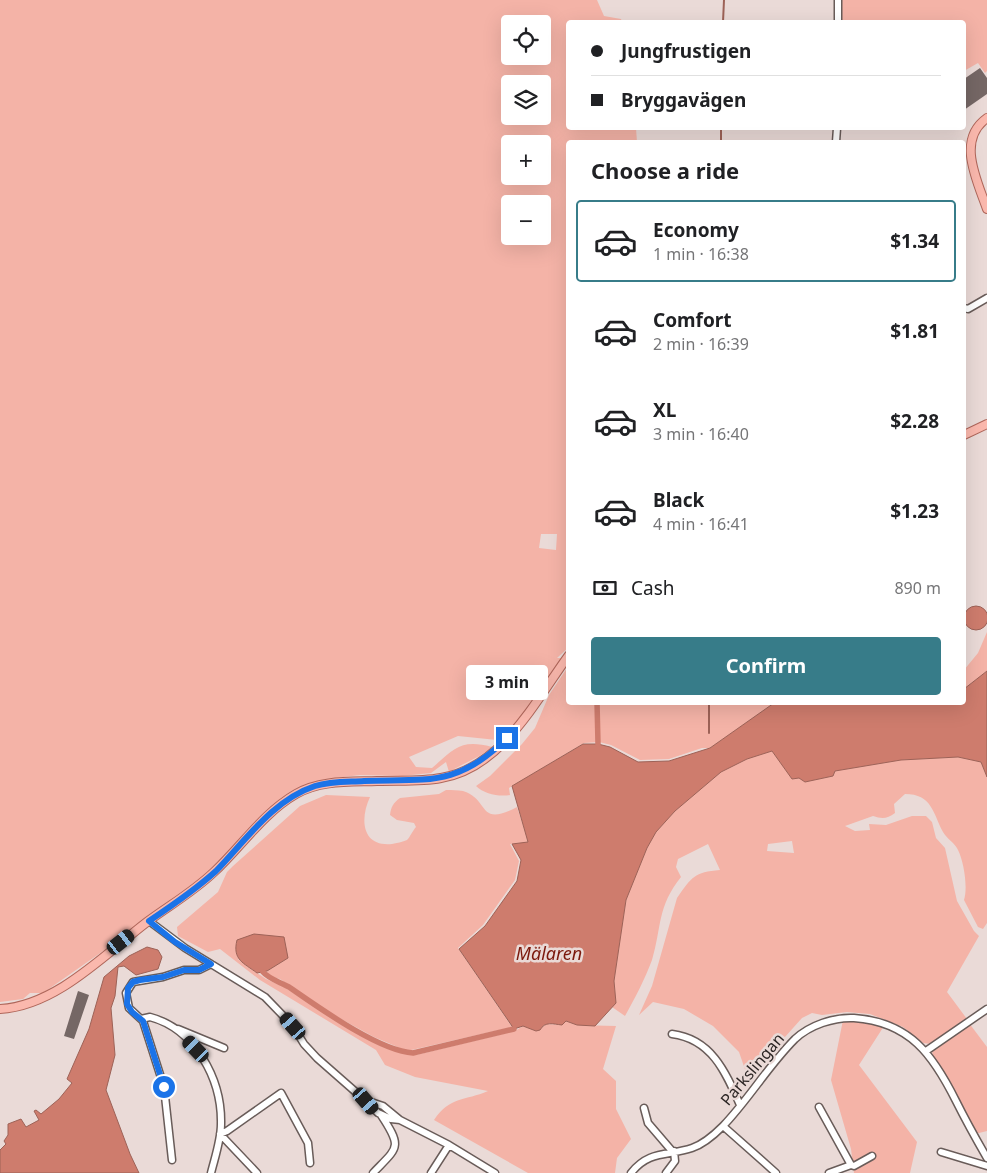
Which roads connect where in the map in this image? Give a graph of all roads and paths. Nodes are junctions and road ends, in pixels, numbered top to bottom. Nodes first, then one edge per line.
1 (838, 0) edge
2 (838, 20) edge
3 (987, 118) edge
4 (987, 209) edge
5 (987, 298) edge
6 (966, 308) edge
7 (987, 424) edge
8 (966, 434) edge
9 (566, 659) edge
10 (149, 921) junction
11 (211, 964) junction
12 (0, 1009) edge
13 (987, 1009) edge
14 (141, 1019) junction
15 (177, 1029) junction
16 (672, 1034) dead end
17 (224, 1048) dead end
18 (926, 1051) junction
19 (366, 1101) junction
20 (740, 1105) junction
21 (819, 1107) dead end
22 (644, 1108) dead end
23 (382, 1116) junction
24 (400, 1120) junction
25 (723, 1126) junction
26 (220, 1134) junction
27 (449, 1145) junction
28 (673, 1151) junction
29 (941, 1152) dead end
30 (872, 1156) dead end
31 (987, 1158) edge
32 (172, 1160) dead end
33 (310, 1163) dead end
34 (851, 1165) junction
35 (987, 1166) edge
36 (211, 1173) edge
37 (258, 1173) edge
38 (373, 1173) edge
39 (431, 1173) edge
40 (495, 1173) edge
41 (631, 1173) edge
42 (666, 1173) edge
43 (776, 1173) edge
44 (829, 1173) edge

1 - 2 street
3 - 4 main road
5 - 6 street
7 - 8 main road
9 - 10 main road
10 - 11 street
10 - 12 main road
11 - 14 street
11 - 19 street
13 - 18 street
14 - 15 street
14 - 32 street
15 - 17 street
15 - 26 street
16 - 20 street
18 - 20 street, Parkslingan
18 - 31 street, Parkslingan
19 - 23 street
19 - 24 street
20 - 25 street, Parkslingan
21 - 34 street
22 - 28 street
23 - 24 street
23 - 38 street
24 - 27 street
25 - 28 street, Parkslingan
25 - 43 street
26 - 33 street
26 - 36 street
26 - 37 street
27 - 39 street
27 - 40 street
28 - 41 street, Parkslingan
28 - 42 street
29 - 35 street
30 - 34 street
34 - 44 street

